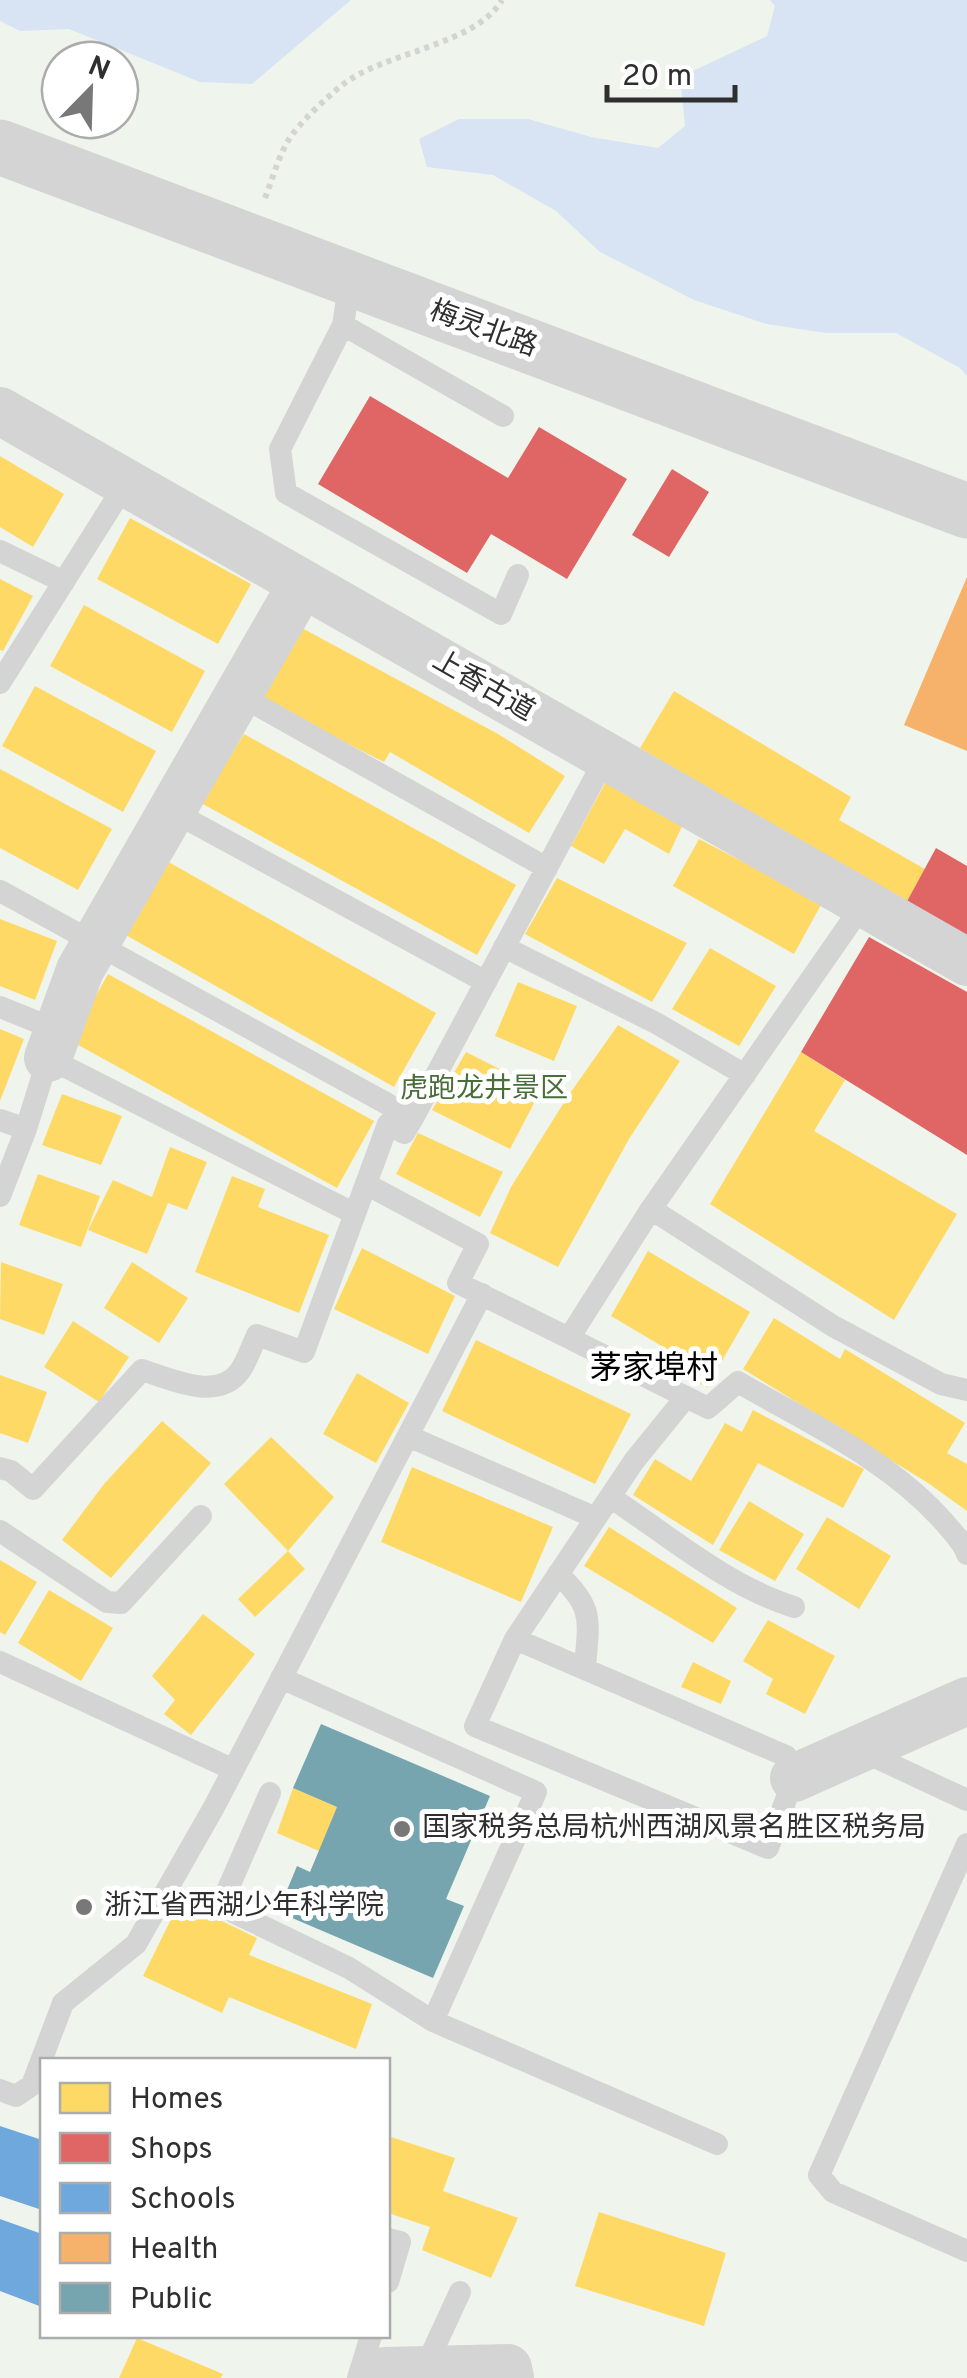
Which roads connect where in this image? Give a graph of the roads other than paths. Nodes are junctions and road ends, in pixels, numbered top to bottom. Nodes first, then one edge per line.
1 (0, 147) edge
2 (347, 303) junction
3 (0, 411) edge
4 (503, 416) dead end
5 (126, 484) junction
6 (967, 510) edge
7 (0, 551) edge
8 (518, 575) dead end
9 (64, 582) junction
10 (302, 584) junction
11 (3, 673) edge
12 (239, 695) junction
13 (606, 757) junction
14 (172, 811) junction
15 (547, 868) junction
16 (0, 891) edge
17 (864, 903) junction
18 (95, 943) junction
19 (504, 948) junction
20 (967, 962) edge
21 (486, 982) junction
22 (0, 1007) edge
23 (52, 1044) junction
24 (744, 1074) junction
25 (413, 1118) junction
26 (0, 1120) edge
27 (26, 1130) junction
28 (366, 1184) junction
29 (0, 1196) edge
30 (651, 1209) junction
31 (355, 1214) junction
32 (482, 1294) junction
33 (568, 1338) junction
34 (964, 1382) edge
35 (686, 1397) junction
36 (408, 1436) junction
37 (4, 1476) edge
38 (610, 1497) junction
39 (202, 1516) dead end
40 (596, 1518) junction
41 (0, 1532) edge
42 (967, 1554) edge
43 (558, 1574) junction
44 (794, 1607) dead end
45 (515, 1639) junction
46 (0, 1662) edge
47 (585, 1669) junction
48 (281, 1678) junction
49 (967, 1701) edge
50 (859, 1749) junction
51 (232, 1770) junction
52 (794, 1778) junction
53 (270, 1793) dead end
54 (967, 1800) edge
55 (967, 1844) edge
56 (434, 2021) junction
57 (42, 2058) edge
58 (40, 2064) edge
59 (0, 2090) edge
60 (717, 2144) dead end
61 (390, 2240) edge
62 (967, 2251) edge
63 (390, 2275) edge
64 (460, 2292) dead end
65 (370, 2338) edge
66 (424, 2370) junction
67 (358, 2378) edge
68 (376, 2378) edge
69 (510, 2378) edge

1 - 2 street, 梅灵北路
2 - 4 lane
2 - 6 street, 梅灵北路
2 - 8 lane
3 - 5 street, 上香古道
5 - 9 lane
5 - 10 street, 上香古道
7 - 9 lane
9 - 11 lane
10 - 12 street
10 - 13 street, 上香古道
12 - 14 street
12 - 15 lane
13 - 15 lane
13 - 17 street, 上香古道
14 - 18 street
14 - 21 lane
15 - 19 lane
16 - 18 lane
17 - 20 street, 上香古道
17 - 24 lane
18 - 23 street
18 - 25 lane
19 - 21 lane
19 - 24 lane
21 - 25 lane
22 - 23 lane
23 - 27 lane
23 - 31 lane
24 - 30 lane
25 - 28 lane
26 - 27 lane
27 - 29 lane
28 - 31 lane
28 - 32 lane
30 - 33 lane
30 - 34 lane
31 - 37 lane
32 - 33 lane
32 - 36 lane
33 - 35 lane
35 - 38 lane
35 - 42 lane
36 - 40 lane
36 - 48 lane
38 - 40 lane
38 - 44 lane
39 - 41 lane
40 - 43 lane
43 - 45 lane
43 - 47 lane
45 - 47 lane
45 - 52 lane
46 - 51 lane
47 - 52 lane
48 - 51 lane
48 - 56 lane
49 - 50 street
50 - 52 street
50 - 54 lane
51 - 57 lane
53 - 56 lane
55 - 62 lane
56 - 60 lane
58 - 59 lane
61 - 63 lane
64 - 66 lane
65 - 67 lane
66 - 68 street
66 - 69 street

